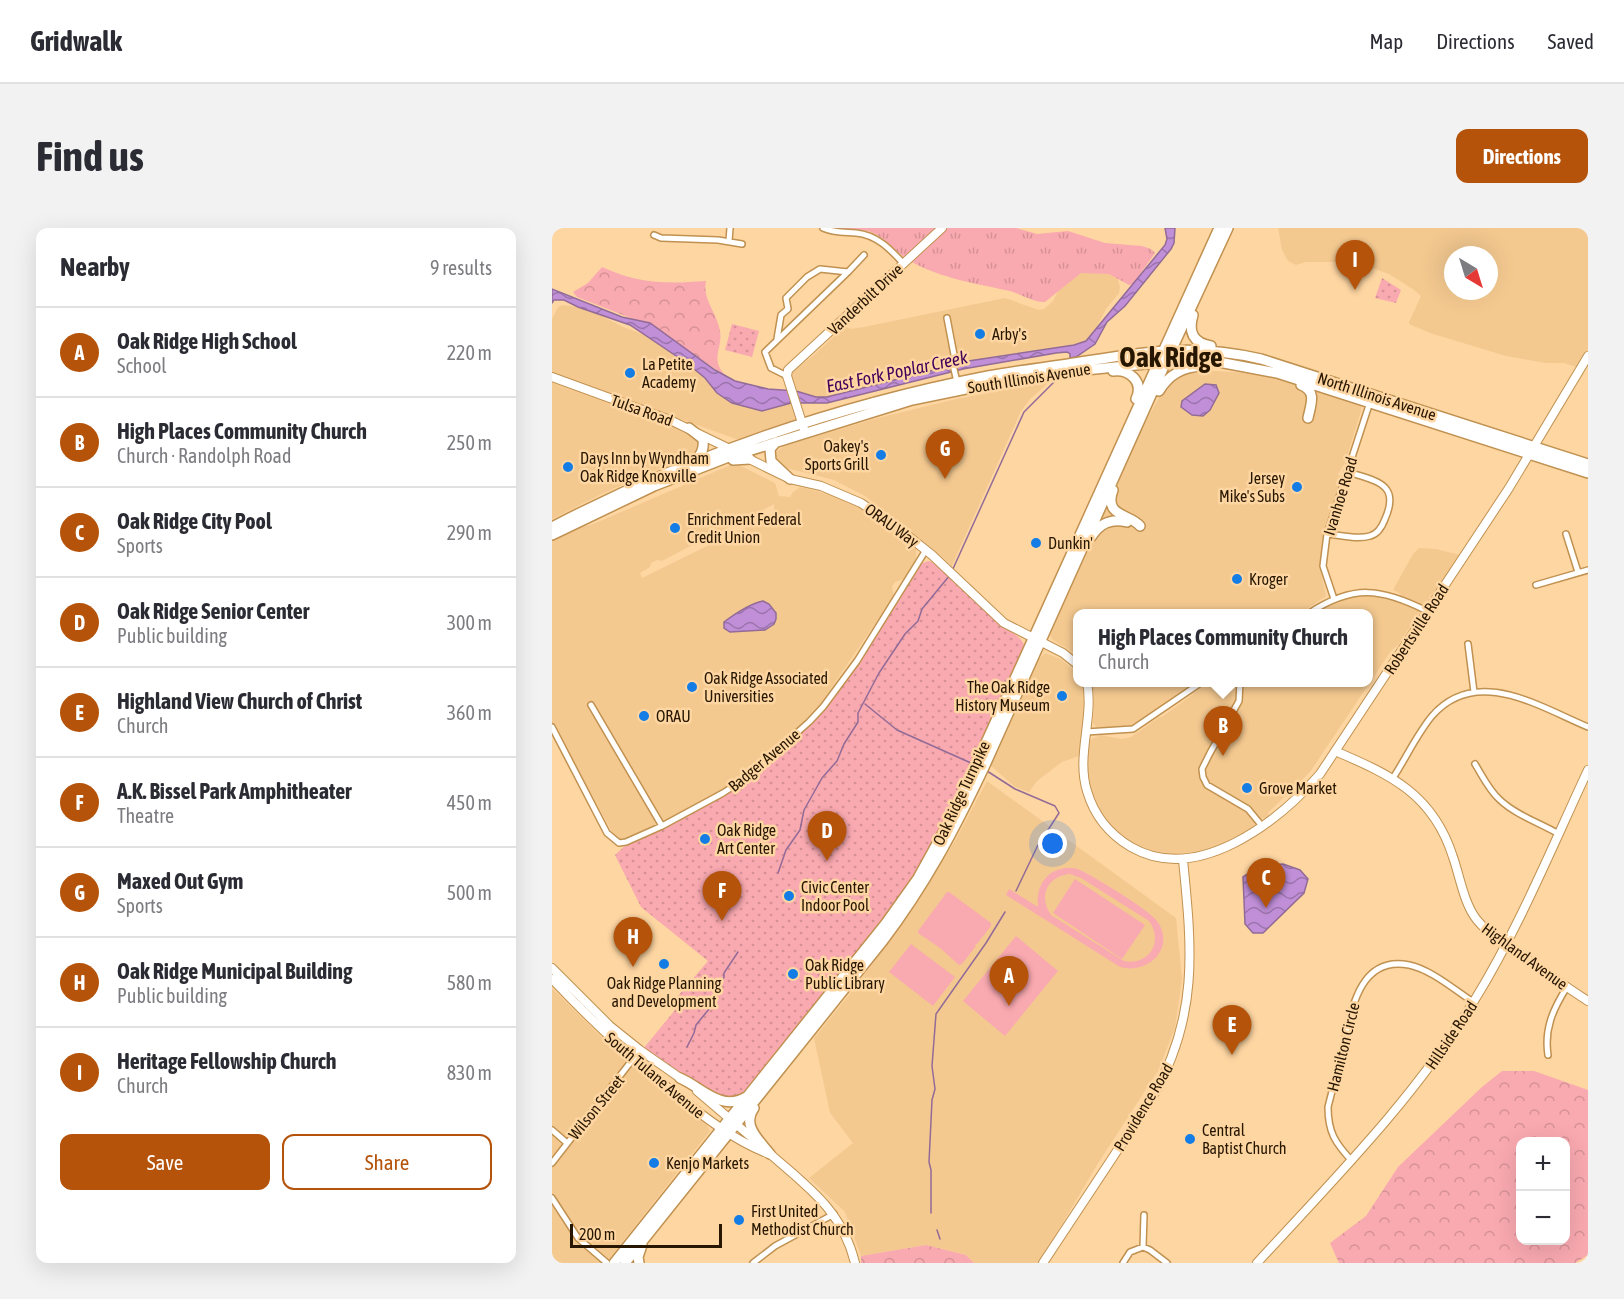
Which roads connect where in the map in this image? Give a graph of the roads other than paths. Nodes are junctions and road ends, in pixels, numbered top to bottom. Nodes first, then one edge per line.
1 (730, 228) edge
2 (823, 228) edge
3 (942, 228) edge
4 (1218, 228) edge
5 (1228, 228) edge
6 (654, 235) dead end
7 (729, 241) junction
8 (742, 244) dead end
9 (864, 255) dead end
10 (903, 263) junction
11 (848, 272) junction
12 (1204, 280) junction
13 (947, 318) dead end
14 (777, 340) junction
15 (1167, 350) junction
16 (1151, 351) junction
17 (1239, 354) junction
18 (1588, 356) edge
19 (1162, 362) junction
20 (1240, 365) junction
21 (1259, 368) junction
22 (1081, 370) junction
23 (788, 373) junction
24 (552, 377) edge
25 (956, 379) junction
26 (1329, 390) junction
27 (1371, 399) junction
28 (689, 428) junction
29 (804, 428) junction
30 (1125, 434) junction
31 (777, 441) junction
32 (1129, 445) junction
33 (730, 449) junction
34 (1531, 450) junction
35 (740, 454) junction
36 (750, 459) junction
37 (688, 464) junction
38 (1588, 464) edge
39 (1347, 472) junction
40 (1588, 472) edge
41 (790, 479) junction
42 (654, 486) junction
43 (552, 527) edge
44 (1327, 534) junction
45 (1566, 534) dead end
46 (552, 535) edge
47 (926, 550) junction
48 (1588, 570) edge
49 (1578, 572) junction
50 (1536, 585) dead end
51 (1064, 587) junction
52 (1334, 598) junction
53 (1316, 609) edge
54 (1427, 611) junction
55 (1036, 640) junction
56 (1468, 644) dead end
57 (1073, 661) edge
58 (1088, 687) edge
59 (1195, 687) edge
60 (1240, 687) edge
61 (1474, 692) junction
62 (591, 705) dead end
63 (552, 727) edge
64 (1588, 727) edge
65 (1086, 732) junction
66 (1335, 751) junction
67 (1475, 764) dead end
68 (1588, 770) edge
69 (1393, 778) junction
70 (662, 826) junction
71 (1262, 826) junction
72 (1558, 834) junction
73 (1183, 860) junction
74 (1506, 945) junction
75 (552, 968) edge
76 (552, 979) edge
77 (1567, 987) junction
78 (574, 997) junction
79 (1588, 1001) edge
80 (1473, 1002) junction
81 (800, 1044) junction
82 (639, 1050) junction
83 (1548, 1055) dead end
84 (633, 1060) junction
85 (680, 1078) junction
86 (750, 1094) junction
87 (733, 1121) junction
88 (552, 1130) edge
89 (725, 1132) junction
90 (567, 1143) junction
91 (771, 1154) junction
92 (1352, 1161) junction
93 (552, 1163) edge
94 (552, 1198) edge
95 (834, 1214) junction
96 (1144, 1215) dead end
97 (650, 1231) junction
98 (1143, 1247) junction
99 (607, 1263) edge
100 (614, 1263) edge
101 (625, 1263) edge
102 (639, 1263) edge
103 (753, 1263) edge
104 (855, 1263) edge
105 (1043, 1263) edge
106 (1123, 1263) edge
107 (1167, 1263) edge
108 (1257, 1263) edge

1 - 7 street
2 - 10 street
3 - 10 street, Vanderbilt Drive
4 - 15 highway, Oak Ridge Turnpike
4 - 16 highway
5 - 12 highway, Oak Ridge Turnpike
6 - 7 street
7 - 8 street
9 - 11 street
10 - 23 street, Vanderbilt Drive
11 - 14 street
11 - 14 street
12 - 15 highway, Oak Ridge Turnpike
12 - 17 highway
13 - 25 street
14 - 23 street
15 - 16 highway, South Illinois Avenue
15 - 17 highway, North Illinois Avenue
15 - 19 highway, Oak Ridge Turnpike
16 - 25 highway, South Illinois Avenue
17 - 27 highway, North Illinois Avenue
18 - 34 street, Robertsville Road
19 - 20 highway, South Illinois Avenue
19 - 22 highway, South Illinois Avenue
19 - 30 highway, Oak Ridge Turnpike
19 - 32 highway, Oak Ridge Turnpike
20 - 21 highway, South Illinois Avenue
20 - 32 highway
21 - 26 highway, South Illinois Avenue
21 - 26 highway
22 - 29 highway, South Illinois Avenue
22 - 30 highway
23 - 29 street
24 - 28 street, Tulsa Road
25 - 29 highway, South Illinois Avenue
26 - 27 highway, South Illinois Avenue
27 - 34 highway, North Illinois Avenue
27 - 39 street, Ivanhoe Road
28 - 33 street, Tulsa Road
28 - 37 highway
29 - 31 highway, South Illinois Avenue
29 - 33 highway, South Illinois Avenue
30 - 55 highway, Oak Ridge Turnpike
31 - 35 highway, South Illinois Avenue
31 - 41 highway
32 - 51 highway, Oak Ridge Turnpike
32 - 51 highway
33 - 35 street, ORAU Way
33 - 37 highway, South Illinois Avenue
34 - 38 highway, North Illinois Avenue
34 - 40 highway
34 - 54 street, Robertsville Road
35 - 36 street, ORAU Way
35 - 42 highway, South Illinois Avenue
36 - 41 street, ORAU Way
36 - 42 highway
37 - 43 highway, South Illinois Avenue
39 - 44 street, Ivanhoe Road
39 - 44 street
41 - 47 street, ORAU Way
42 - 46 highway, South Illinois Avenue
44 - 52 street, Ivanhoe Road
45 - 49 street
47 - 55 street, ORAU Way
47 - 70 street, Badger Avenue
48 - 49 street
49 - 50 street
51 - 55 highway, Oak Ridge Turnpike
52 - 53 street
52 - 54 street
54 - 66 street, Robertsville Road
55 - 57 street
55 - 81 highway, Oak Ridge Turnpike
55 - 86 highway, Oak Ridge Turnpike
56 - 61 street
58 - 65 street, Robertsville Road
59 - 65 street
60 - 71 street
61 - 64 street
61 - 69 street
62 - 70 street
63 - 70 street, Badger Avenue
65 - 73 street, Robertsville Road
66 - 69 street, Highland Avenue
66 - 71 street, Robertsville Road
67 - 72 street
68 - 72 street, Hillside Road
69 - 74 street, Highland Avenue
71 - 73 street, Robertsville Road
72 - 74 street, Hillside Road
73 - 105 street, Providence Road
74 - 77 street, Highland Avenue
74 - 80 street, Hillside Road
75 - 78 street, South Tulane Avenue
76 - 78 street, South Tulane Avenue
77 - 79 street, Highland Avenue
77 - 83 street
78 - 82 street, South Tulane Avenue
78 - 84 street, South Tulane Avenue
80 - 92 street, Hillside Road
80 - 92 street, Hamilton Circle
81 - 87 highway, Oak Ridge Turnpike
81 - 91 highway
82 - 84 street, Wilson Street
82 - 85 street, South Tulane Avenue
84 - 89 street, South Tulane Avenue
84 - 90 street, Wilson Street
85 - 86 highway
85 - 87 street, South Tulane Avenue
86 - 87 highway, Oak Ridge Turnpike
87 - 89 highway, Oak Ridge Turnpike
87 - 91 street, South Tulane Avenue
88 - 90 street
89 - 91 street, South Tulane Avenue
89 - 97 highway, Oak Ridge Turnpike
89 - 100 highway, Oak Ridge Turnpike
90 - 93 street, Wilson Street
91 - 95 street, South Tulane Avenue
92 - 108 street, Hillside Road
94 - 99 street
95 - 103 street
95 - 104 street, South Tulane Avenue
96 - 98 street
97 - 101 highway, Oak Ridge Turnpike
97 - 102 highway
98 - 106 street
98 - 107 street

